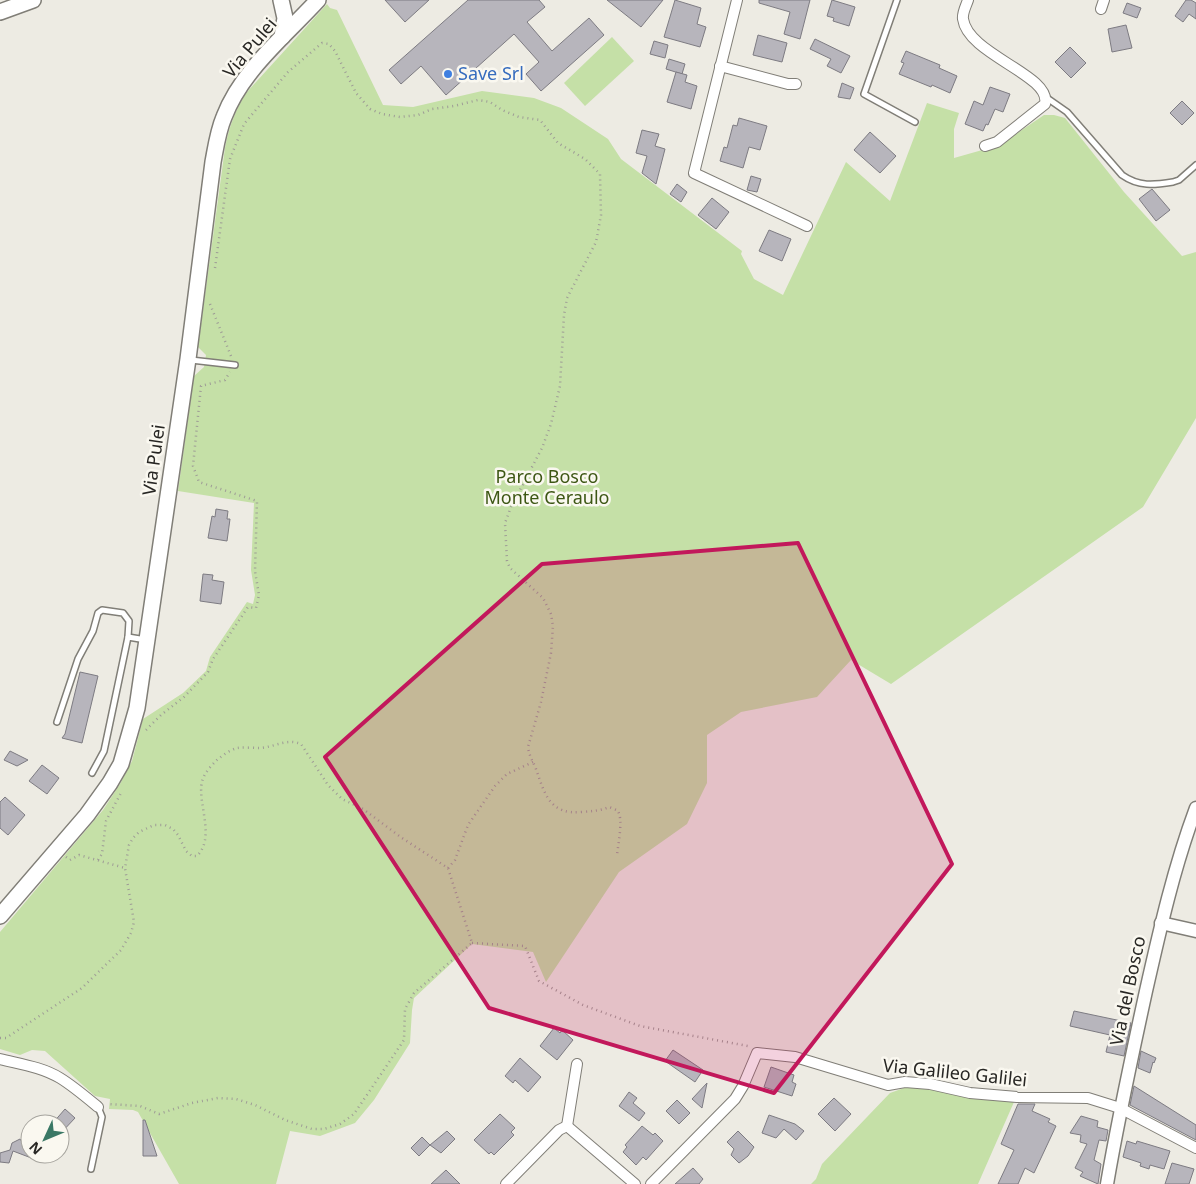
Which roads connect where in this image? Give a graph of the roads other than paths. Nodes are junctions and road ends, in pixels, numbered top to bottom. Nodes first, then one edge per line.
1 (33, 0) edge
2 (282, 0) edge
3 (738, 0) edge
4 (897, 0) edge
5 (968, 0) edge
6 (309, 4) edge
7 (0, 12) edge
8 (282, 37) junction
9 (720, 66) junction
10 (796, 84) dead end
11 (1046, 98) junction
12 (915, 122) dead end
13 (985, 146) dead end
14 (1196, 165) edge
15 (808, 226) dead end
16 (188, 359) junction
17 (235, 364) road end
18 (128, 637) junction
19 (147, 640) junction
20 (57, 722) dead end
21 (92, 773) dead end
22 (1196, 808) edge
23 (0, 916) edge
24 (1161, 923) junction
25 (1196, 931) edge
26 (0, 1059) edge
27 (576, 1064) dead end
28 (98, 1107) joint
29 (1120, 1108) junction
30 (566, 1126) junction
31 (1196, 1148) edge
32 (91, 1169) dead end
33 (506, 1184) edge
34 (635, 1184) edge
35 (651, 1184) edge
36 (1107, 1184) edge

1 - 7 main road
2 - 6 main road
2 - 8 main road
3 - 9 street
4 - 12 lane
5 - 11 street
6 - 8 main road, Via Pulei
8 - 16 main road, Via Pulei
9 - 10 street
9 - 15 street
11 - 13 street
11 - 14 lane
16 - 17 lane
16 - 19 main road, Via Pulei
18 - 19 lane
18 - 20 lane
18 - 21 lane
19 - 23 main road, Via Pulei
22 - 24 street, Via del Bosco
24 - 25 street
24 - 29 street, Via del Bosco
26 - 28 street
27 - 30 street
28 - 32 lane
29 - 31 street, Via Galileo Galilei
29 - 35 street, Via Galileo Galilei
29 - 36 street, Via del Bosco
30 - 33 street
30 - 34 street

